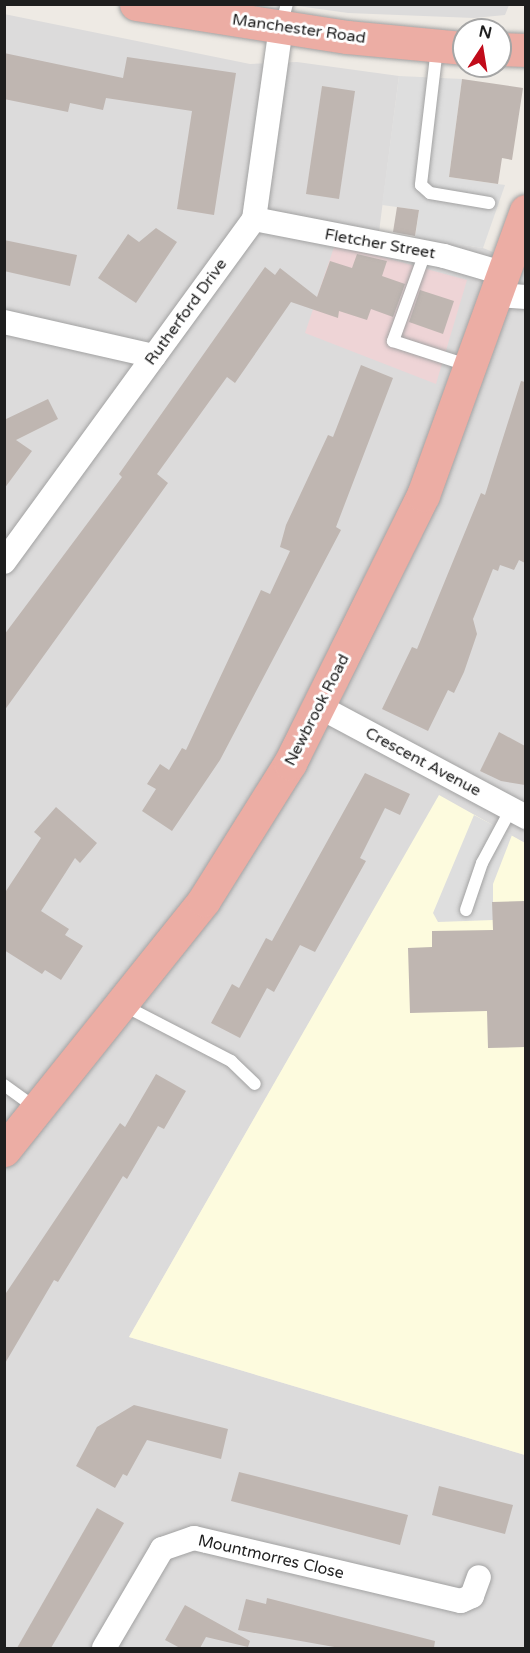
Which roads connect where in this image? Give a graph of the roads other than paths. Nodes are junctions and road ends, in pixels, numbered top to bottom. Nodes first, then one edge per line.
1 (136, 4) edge
2 (284, 16) edge
3 (451, 47) edge
4 (489, 203) dead end
5 (525, 211) edge
6 (254, 219) junction
7 (425, 253) junction
8 (509, 289) edge
9 (4, 322) edge
10 (154, 356) junction
11 (471, 367) junction
12 (4, 562) edge
13 (320, 707) junction
14 (518, 813) edge
15 (466, 910) dead end
16 (122, 1005) junction
17 (255, 1084) dead end
18 (4, 1085) edge
19 (37, 1109) junction
20 (4, 1150) edge
21 (479, 1577) dead end
22 (104, 1648) edge

1 - 2 highway, Manchester Road
2 - 3 highway, Manchester Road
2 - 6 street, Rutherford Drive
3 - 4 lane
5 - 8 highway, Newbrook Road
6 - 7 street, Fletcher Street
6 - 10 street, Rutherford Drive
7 - 8 street, Fletcher Street
7 - 11 lane
8 - 11 highway, Newbrook Road
9 - 10 street
10 - 12 street, Rutherford Drive
11 - 13 highway, Newbrook Road
13 - 14 street, Crescent Avenue
13 - 16 highway, Newbrook Road
14 - 15 lane
16 - 17 lane
16 - 19 highway, Newbrook Road
18 - 19 lane
19 - 20 highway, Newbrook Road
21 - 22 street, Mountmorres Close

